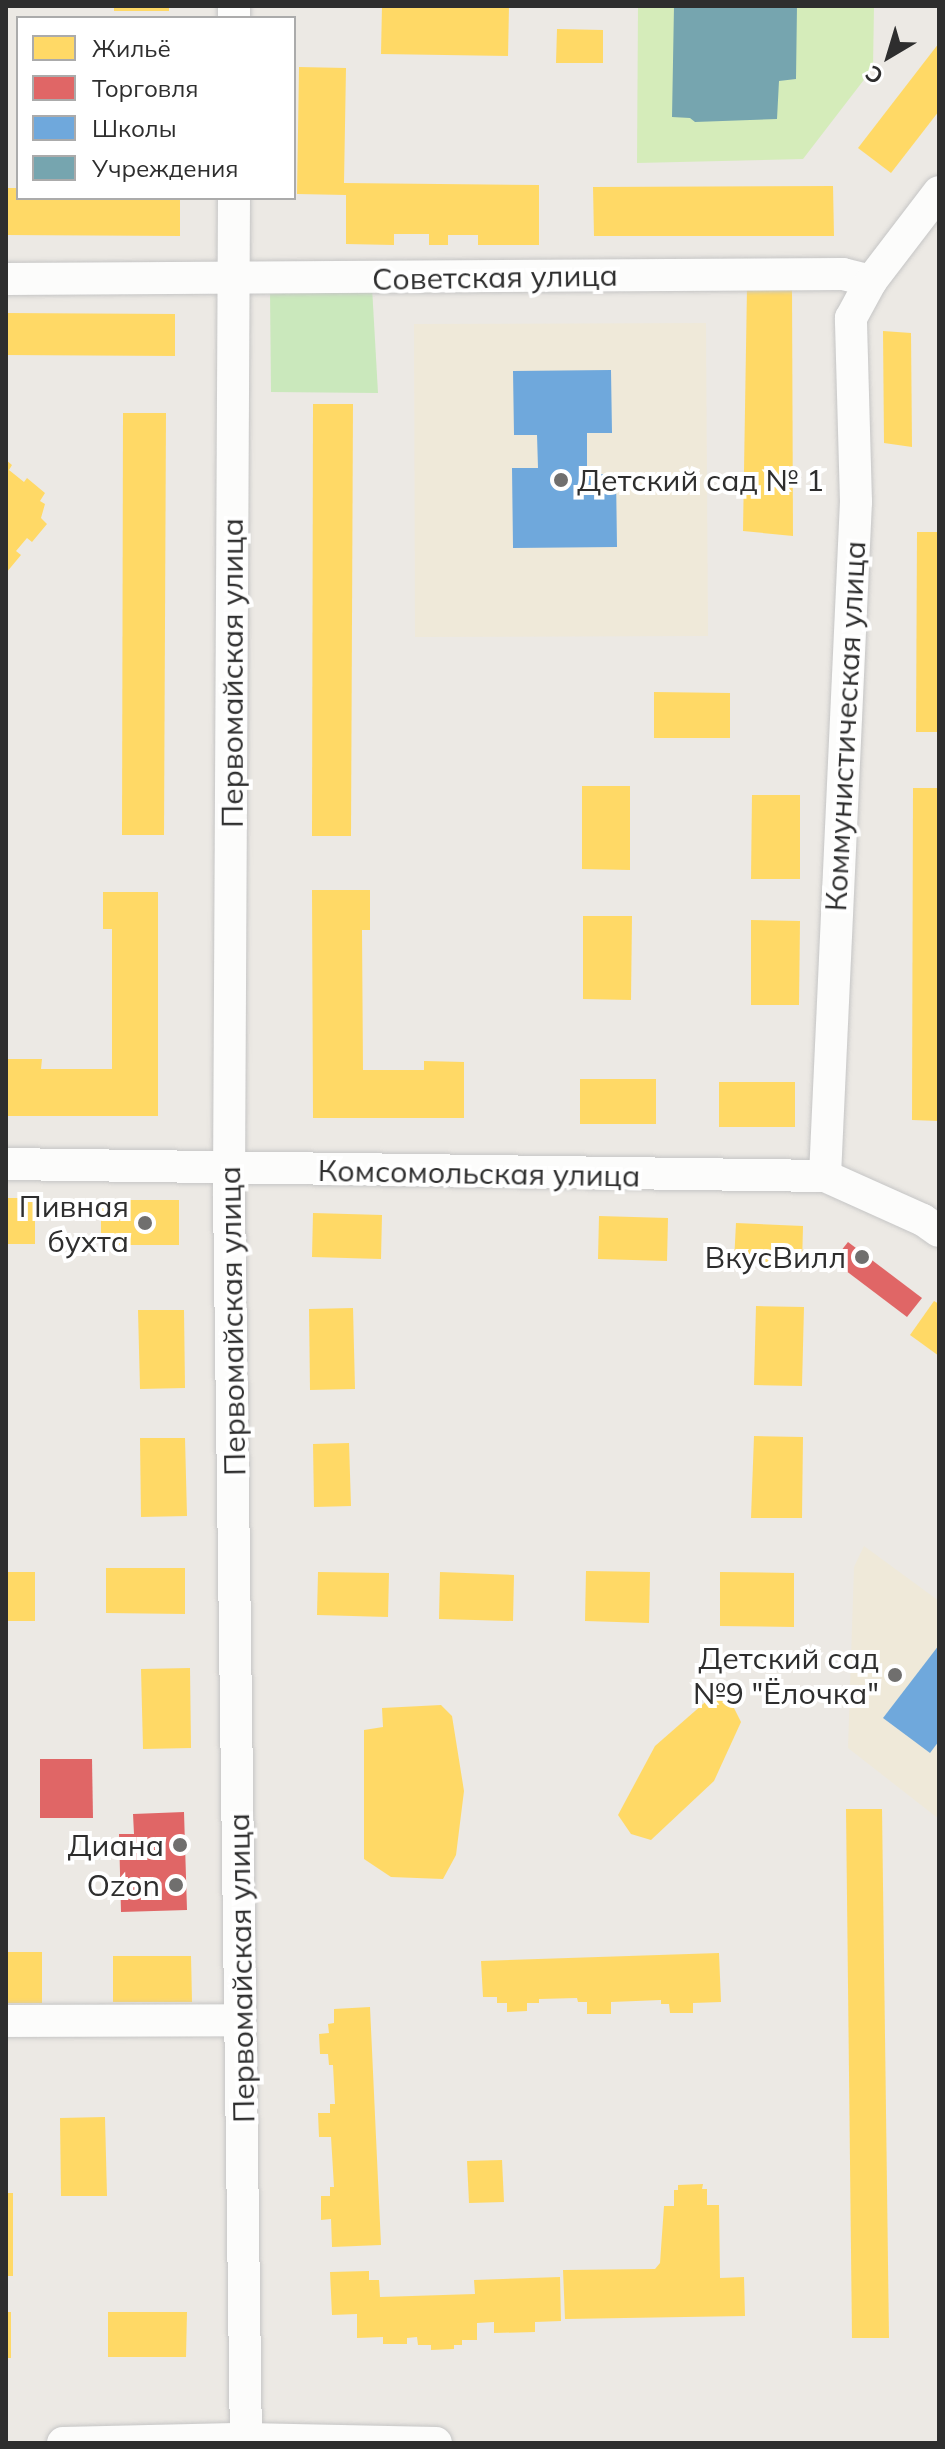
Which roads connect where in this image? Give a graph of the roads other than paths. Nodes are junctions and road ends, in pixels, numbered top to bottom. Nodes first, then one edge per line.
1 (939, 192) edge
2 (234, 200) edge
3 (6, 279) edge
4 (234, 280) junction
5 (871, 281) junction
6 (6, 1164) edge
7 (230, 1169) junction
8 (825, 1176) junction
9 (939, 1231) edge
10 (240, 2020) junction
11 (6, 2021) edge
12 (246, 2441) edge
13 (63, 2443) edge
14 (436, 2443) edge

1 - 5 street
2 - 4 street, Первомайская улица
3 - 4 street, Советская улица
4 - 5 street, Советская улица
4 - 7 street, Первомайская улица
5 - 8 street, Коммунистическая улица
6 - 7 street, Комсомольская улица
7 - 8 street, Комсомольская улица
7 - 10 street, Первомайская улица
8 - 9 street, Комсомольская улица
10 - 11 street
10 - 12 street, Первомайская улица
12 - 13 street
12 - 14 street

